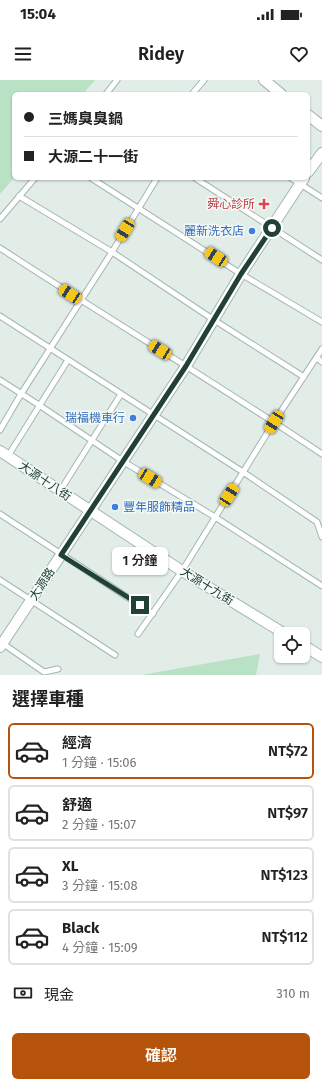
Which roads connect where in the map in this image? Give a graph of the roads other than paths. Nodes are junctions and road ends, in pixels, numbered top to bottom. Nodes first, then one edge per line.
1 (117, 80) edge
2 (204, 80) edge
3 (264, 80) edge
4 (108, 92) edge
5 (194, 92) edge
6 (279, 92) edge
7 (310, 117) edge
8 (322, 126) edge
9 (322, 153) edge
10 (310, 169) edge
11 (33, 180) edge
12 (94, 180) edge
13 (156, 180) edge
14 (198, 180) edge
15 (302, 181) edge
16 (19, 196) junction
17 (322, 198) edge
18 (139, 207) junction
19 (0, 219) edge
20 (272, 228) junction
21 (0, 248) edge
22 (112, 252) junction
23 (322, 260) edge
24 (241, 274) junction
25 (81, 301) junction
26 (0, 316) edge
27 (214, 320) junction
28 (322, 322) edge
29 (51, 349) junction
30 (322, 349) edge
31 (317, 358) junction
32 (68, 360) junction
33 (322, 362) edge
34 (186, 366) junction
35 (304, 377) junction
36 (0, 380) edge
37 (21, 394) junction
38 (121, 394) junction
39 (39, 405) junction
40 (154, 415) junction
41 (274, 422) junction
42 (0, 430) edge
43 (92, 440) junction
44 (4, 454) edge
45 (322, 454) edge
46 (124, 462) junction
47 (243, 472) junction
48 (60, 491) junction
49 (90, 510) junction
50 (0, 514) edge
51 (215, 517) junction
52 (322, 536) edge
53 (61, 555) junction
54 (182, 571) junction
55 (0, 580) edge
56 (322, 586) edge
57 (32, 601) junction
58 (153, 614) junction
59 (274, 627) edge
60 (138, 634) dead end
61 (1, 644) edge
62 (310, 649) edge
63 (115, 655) dead end
64 (322, 657) edge
65 (58, 669) dead end

1 - 4 lane
2 - 5 lane
3 - 6 street
7 - 8 street
9 - 10 street
11 - 16 lane
12 - 18 lane
13 - 18 lane
14 - 20 lane
15 - 17 lane
15 - 20 street, 大源路
16 - 19 lane
16 - 22 lane
18 - 22 lane
18 - 24 lane
20 - 23 lane
20 - 24 street, 大源路
21 - 25 lane
22 - 25 lane
22 - 27 lane
24 - 27 street, 大源路
24 - 28 lane
25 - 29 lane
25 - 34 lane
26 - 29 lane
27 - 34 street, 大源路
27 - 35 lane
29 - 32 lane
29 - 37 lane
30 - 31 lane
31 - 33 lane
31 - 35 lane
32 - 38 lane
32 - 39 lane
34 - 40 street, 大源路
34 - 41 lane
35 - 41 lane
36 - 37 lane
37 - 39 lane
37 - 42 lane
38 - 40 lane
38 - 43 lane
39 - 43 lane
39 - 44 lane
40 - 46 street, 大源路
40 - 47 lane
41 - 45 lane
41 - 47 lane
43 - 46 lane
43 - 48 lane
44 - 48 street, 大源十八街
46 - 49 street, 大源路
46 - 51 lane
47 - 51 lane
47 - 52 lane
48 - 49 street, 大源十八街
49 - 53 street, 大源路
49 - 54 street, 大源十九街
50 - 53 lane
51 - 54 lane
51 - 56 lane
53 - 57 street, 大源路
53 - 58 lane
54 - 58 lane
54 - 59 street, 大源十九街
55 - 57 lane
57 - 61 street, 大源路
57 - 63 lane
58 - 60 lane
61 - 65 lane
62 - 64 street

